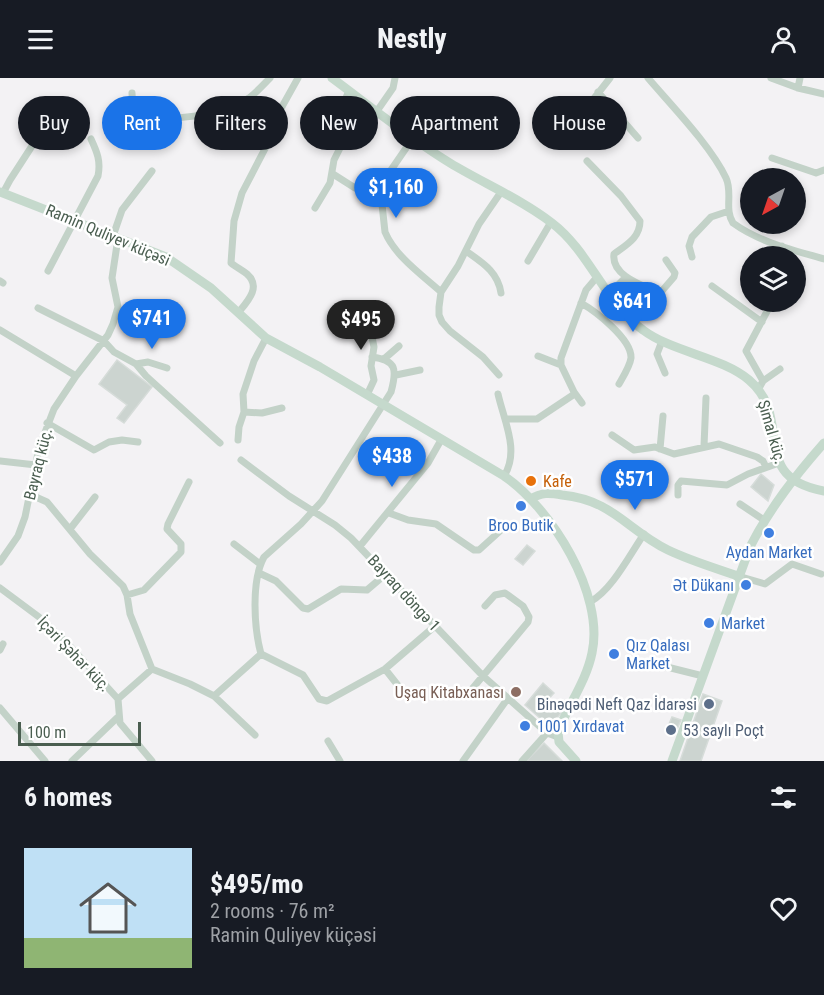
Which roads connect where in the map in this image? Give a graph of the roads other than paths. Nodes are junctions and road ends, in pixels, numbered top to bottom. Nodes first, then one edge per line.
1 (270, 78) edge
2 (298, 78) edge
3 (332, 78) edge
4 (395, 78) edge
5 (610, 78) edge
6 (648, 78) edge
7 (771, 78) edge
8 (800, 78) edge
9 (798, 88) junction
10 (349, 91) junction
11 (598, 92) junction
12 (132, 93) dead end
13 (824, 94) edge
14 (356, 96) edge
15 (595, 96) edge
16 (378, 110) edge
17 (638, 138) dead end
18 (91, 139) dead end
19 (29, 150) edge
20 (405, 150) edge
21 (430, 150) edge
22 (772, 158) dead end
23 (587, 161) dead end
24 (824, 170) edge
25 (152, 171) dead end
26 (333, 174) junction
27 (380, 190) junction
28 (501, 192) junction
29 (2, 193) edge
30 (315, 208) dead end
31 (729, 211) junction
32 (74, 221) junction
33 (551, 222) junction
34 (115, 237) junction
35 (782, 246) edge
36 (466, 251) junction
37 (806, 253) edge
38 (692, 257) dead end
39 (824, 259) edge
40 (666, 260) dead end
41 (528, 261) dead end
42 (48, 271) dead end
43 (597, 277) junction
44 (626, 277) junction
45 (712, 286) dead end
46 (441, 292) junction
47 (501, 293) dead end
48 (609, 294) junction
49 (581, 303) junction
50 (38, 308) dead end
51 (340, 310) dead end
52 (766, 312) edge
53 (238, 313) junction
54 (762, 322) junction
55 (0, 330) edge
56 (266, 338) junction
57 (104, 341) junction
58 (662, 341) junction
59 (399, 345) dead end
60 (538, 356) dead end
61 (372, 357) junction
62 (384, 358) junction
63 (136, 364) junction
64 (561, 365) junction
65 (167, 369) dead end
66 (780, 369) dead end
67 (420, 370) dead end
68 (665, 373) dead end
69 (396, 375) junction
70 (499, 375) dead end
71 (76, 376) junction
72 (619, 384) dead end
73 (760, 385) junction
74 (574, 392) junction
75 (498, 394) dead end
76 (367, 395) junction
77 (706, 398) dead end
78 (582, 404) dead end
79 (383, 405) junction
80 (282, 408) dead end
81 (244, 412) junction
82 (663, 416) dead end
83 (505, 419) junction
84 (47, 423) junction
85 (612, 435) dead end
86 (238, 440) dead end
87 (441, 440) junction
88 (138, 442) dead end
89 (220, 443) dead end
90 (824, 443) edge
91 (704, 446) junction
92 (660, 449) junction
93 (241, 460) dead end
94 (0, 461) edge
95 (779, 463) junction
96 (36, 465) junction
97 (766, 467) junction
98 (504, 476) junction
99 (792, 479) junction
100 (189, 482) dead end
101 (824, 490) edge
102 (29, 494) junction
103 (678, 495) dead end
104 (95, 497) dead end
105 (531, 499) junction
106 (740, 504) dead end
107 (314, 510) junction
108 (389, 513) junction
109 (764, 520) junction
110 (70, 529) junction
111 (500, 531) dead end
112 (644, 534) junction
113 (234, 544) dead end
114 (360, 546) junction
115 (0, 562) edge
116 (260, 564) junction
117 (260, 573) junction
118 (387, 573) junction
119 (823, 575) edge
120 (738, 576) junction
121 (0, 588) edge
122 (127, 595) junction
123 (590, 602) junction
124 (485, 606) dead end
125 (435, 626) junction
126 (261, 654) junction
127 (663, 666) dead end
128 (152, 669) junction
129 (386, 669) junction
130 (482, 675) junction
131 (703, 676) junction
132 (472, 689) dead end
133 (404, 693) dead end
134 (214, 696) junction
135 (508, 698) junction
136 (118, 699) junction
137 (0, 708) edge
138 (119, 716) junction
139 (547, 733) junction
140 (255, 735) dead end
141 (558, 737) junction
142 (328, 741) dead end
143 (45, 761) edge
144 (72, 761) edge
145 (152, 761) edge
146 (340, 761) edge
147 (462, 761) edge
148 (522, 761) edge
149 (576, 761) edge
150 (672, 761) edge

1 - 12 street
2 - 53 street
3 - 10 street, Şimal küç.
4 - 16 street
5 - 11 street
6 - 31 street
7 - 9 street
8 - 9 street
9 - 13 street
10 - 14 street, Şimal küç.
10 - 26 street
11 - 15 street
11 - 17 street
18 - 32 street
19 - 29 street
20 - 27 street
21 - 28 street, Şimal küç.
22 - 24 street
23 - 44 street
25 - 34 street, Bayraq küç.
26 - 27 street
26 - 30 street
27 - 46 street
28 - 33 street, Şimal küç.
28 - 36 street
29 - 32 street, Ramin Quliyev küçəsi
31 - 35 street
31 - 38 street
32 - 34 street, Ramin Quliyev küçəsi
32 - 42 street
33 - 41 street
33 - 43 street, Şimal küç.
34 - 53 street, Ramin Quliyev küçəsi
34 - 57 street, Bayraq küç.
36 - 46 street
36 - 47 street
37 - 39 street
40 - 44 street
43 - 48 street, Şimal küç.
43 - 49 street
44 - 48 street
45 - 54 street
46 - 70 street
48 - 58 street, Şimal küç.
49 - 64 street
49 - 72 street
50 - 57 street
51 - 61 street
52 - 54 street
53 - 56 street, Ramin Quliyev küçəsi
54 - 73 street
55 - 71 street
56 - 76 street, Ramin Quliyev küçəsi
56 - 81 street
57 - 63 street
57 - 71 street, Bayraq küç.
58 - 68 street
58 - 73 street, Şimal küç.
59 - 62 street
60 - 64 street
61 - 62 street
61 - 76 street
62 - 69 street
63 - 65 street
63 - 89 street
64 - 74 street
66 - 73 street
67 - 69 street
69 - 79 street
71 - 84 street, Bayraq küç.
73 - 95 street, Şimal küç.
74 - 78 street
74 - 83 street
75 - 83 street
76 - 79 street, Ramin Quliyev küçəsi
77 - 91 street
79 - 87 street, Ramin Quliyev küçəsi
79 - 107 street
80 - 81 street
81 - 86 street
82 - 92 street
83 - 98 street
84 - 88 street
84 - 96 street, Bayraq küç.
85 - 92 street
87 - 98 street, Ramin Quliyev küçəsi
87 - 108 street
90 - 99 street
91 - 92 street
91 - 97 street
93 - 107 street, Bayraq döngə 1
94 - 96 street
95 - 97 street
95 - 99 street, Şimal küç.
96 - 102 street, Bayraq küç.
97 - 103 street
98 - 105 street, Ramin Quliyev küçəsi
99 - 101 street
99 - 109 street
100 - 122 street
102 - 110 street
102 - 115 street, Bayraq küç.
104 - 110 street
105 - 112 street
105 - 123 street, Ramin Quliyev küçəsi
106 - 109 street
107 - 114 street, Bayraq döngə 1
107 - 116 street
108 - 111 street
108 - 114 street
109 - 120 street
110 - 122 street
112 - 120 street
112 - 123 street
113 - 116 street
114 - 118 street, Bayraq döngə 1
116 - 117 street
117 - 118 street
117 - 126 street
118 - 125 street, Bayraq döngə 1
119 - 120 street
120 - 131 street
121 - 136 street, İçəri Şəhər küç.
122 - 128 street
123 - 141 street, Ramin Quliyev küçəsi
124 - 130 street
125 - 129 street
125 - 130 street, Bayraq döngə 1
126 - 129 street
126 - 134 street
127 - 131 street
128 - 134 street
128 - 136 street
129 - 133 street
130 - 132 street
130 - 135 street, Bayraq döngə 1
131 - 150 street
134 - 140 street
135 - 139 street, Bayraq döngə 1
135 - 147 street
136 - 138 street, İçəri Şəhər küç.
137 - 143 street
138 - 144 street
138 - 145 street, İçəri Şəhər küç.
139 - 141 street, Bayraq döngə 1
139 - 148 street
141 - 149 street
142 - 146 street

